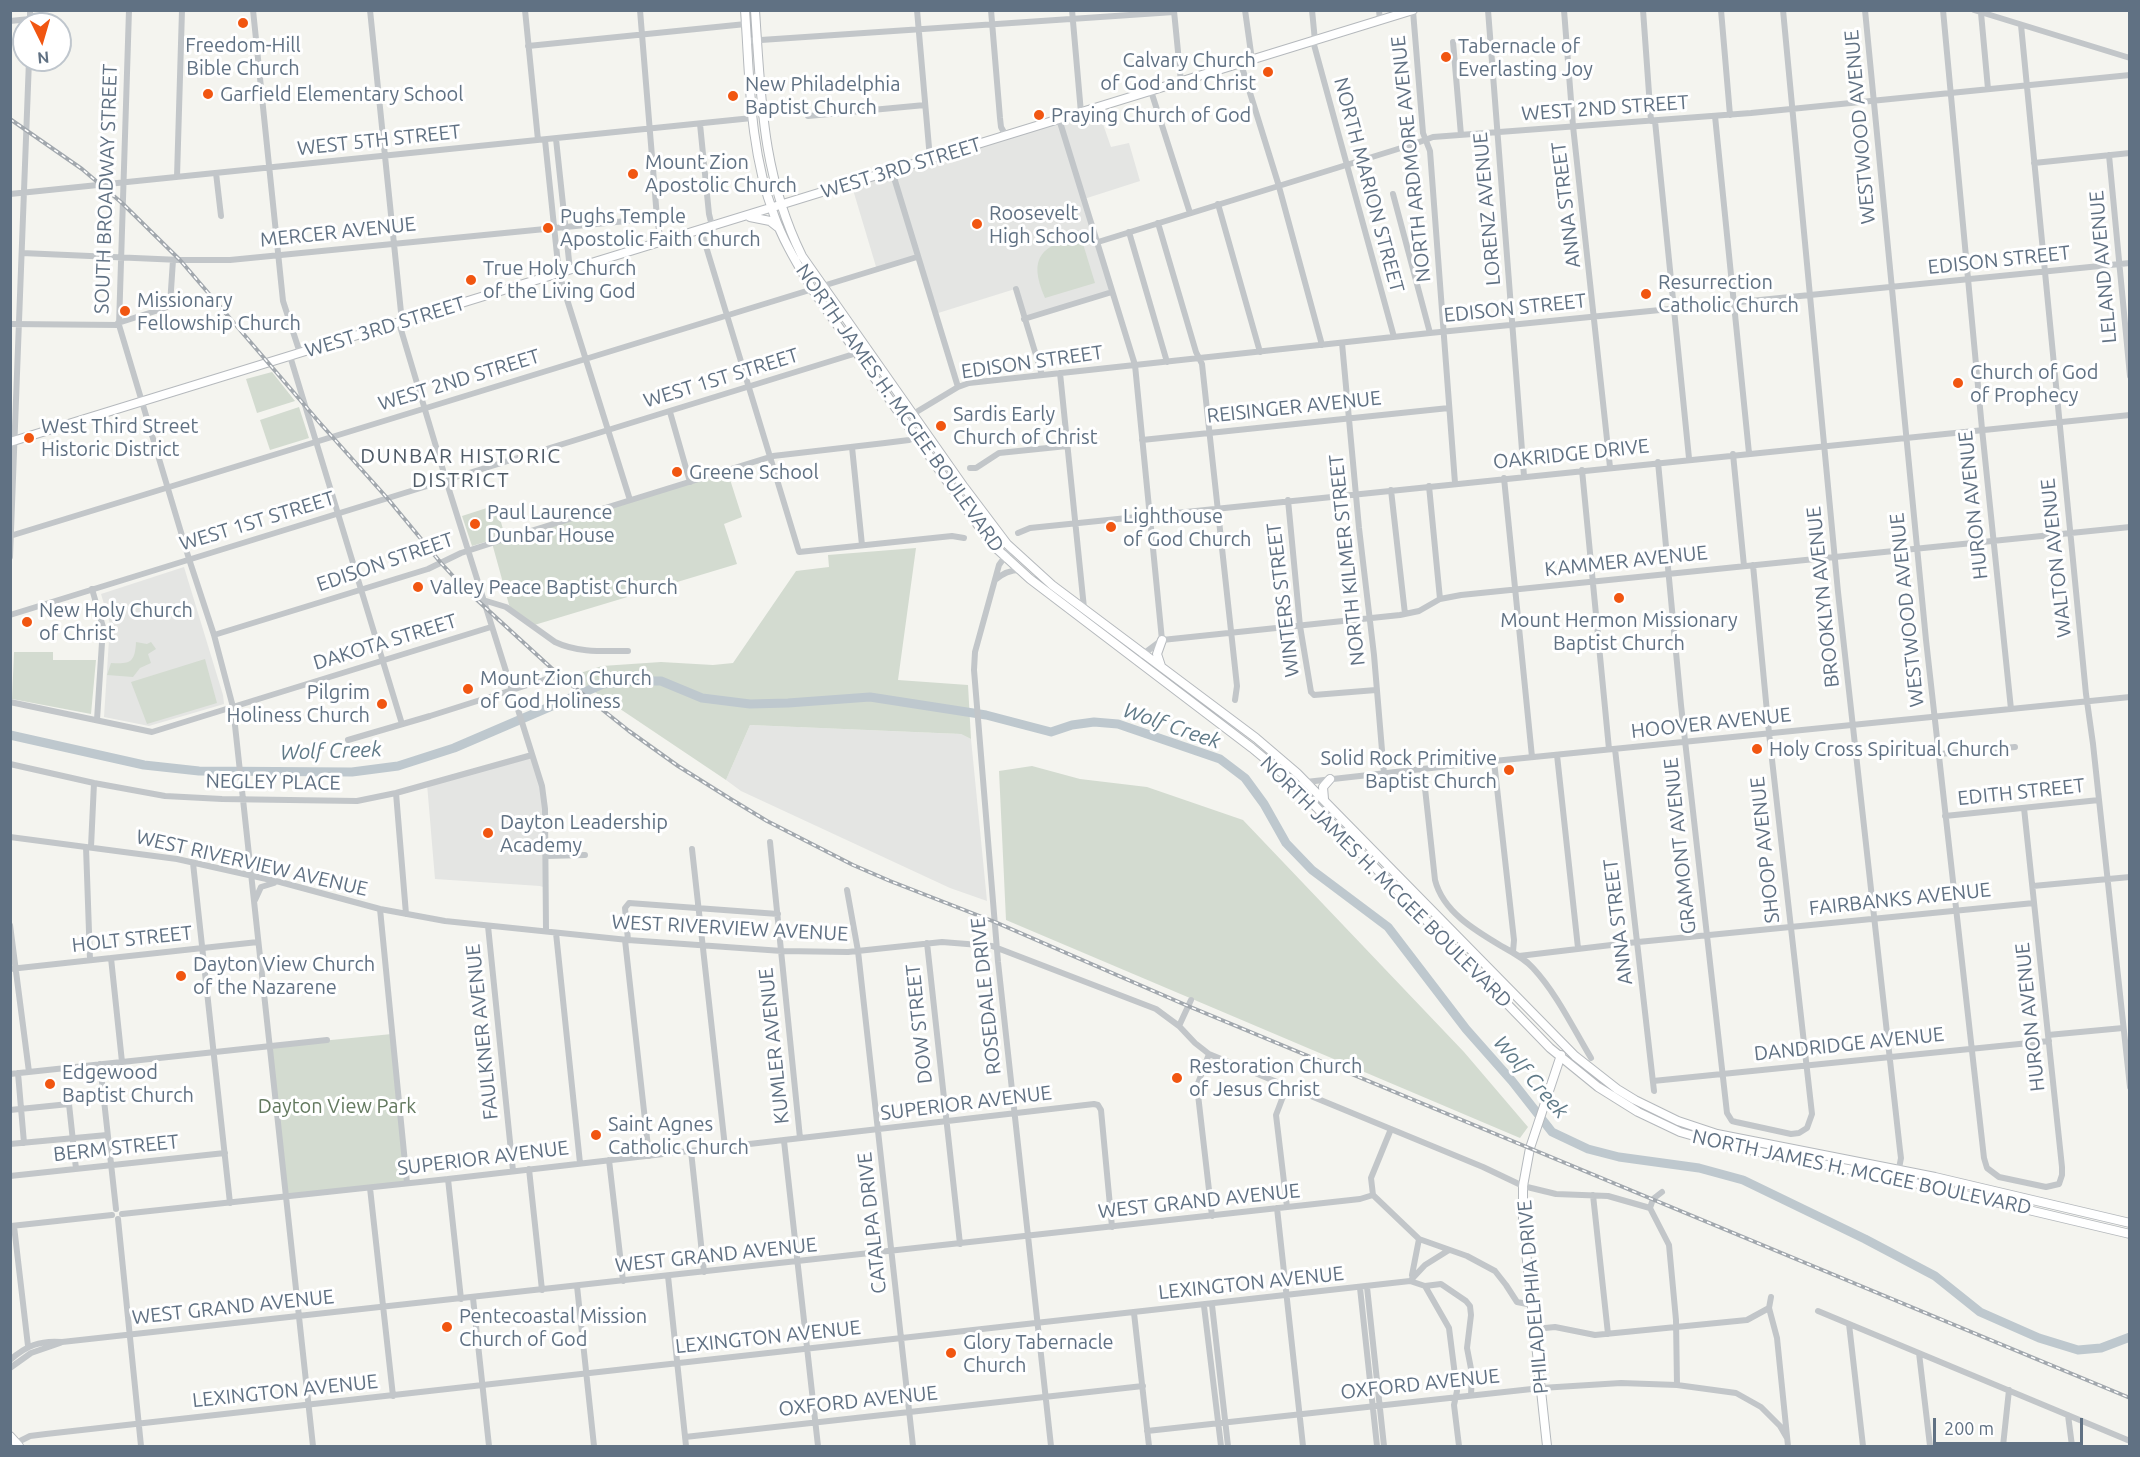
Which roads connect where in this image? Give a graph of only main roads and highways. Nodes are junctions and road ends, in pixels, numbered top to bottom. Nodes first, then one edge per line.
1 (745, 10) edge
2 (755, 10) edge
3 (1413, 11) edge
4 (781, 205) junction
5 (771, 208) junction
6 (743, 217) junction
7 (780, 229) junction
8 (13, 441) edge
9 (1162, 640) road end
10 (1161, 666) junction
11 (1330, 780) road end
12 (1324, 799) junction
13 (1565, 1047) junction
14 (1560, 1058) junction
15 (1898, 1174) junction
16 (2130, 1223) edge
17 (2130, 1234) edge
18 (1547, 1446) edge

1 - 5 main road, NORTH JAMES H. MCGEE BOULEVARD
2 - 4 main road, NORTH JAMES H. MCGEE BOULEVARD
3 - 4 main road, WEST 3RD STREET
4 - 5 main road, WEST 3RD STREET
4 - 10 main road, NORTH JAMES H. MCGEE BOULEVARD
5 - 6 main road, WEST 3RD STREET
5 - 7 main road, NORTH JAMES H. MCGEE BOULEVARD
6 - 7 main road
6 - 8 main road, WEST 3RD STREET
7 - 14 main road, NORTH JAMES H. MCGEE BOULEVARD
9 - 10 main road
10 - 12 main road, NORTH JAMES H. MCGEE BOULEVARD
11 - 12 main road
12 - 13 main road, NORTH JAMES H. MCGEE BOULEVARD
13 - 14 main road, PHILADELPHIA DRIVE
13 - 15 main road, NORTH JAMES H. MCGEE BOULEVARD
14 - 15 main road, NORTH JAMES H. MCGEE BOULEVARD
14 - 18 main road, PHILADELPHIA DRIVE
15 - 16 main road, NORTH JAMES H. MCGEE BOULEVARD
15 - 17 main road, NORTH JAMES H. MCGEE BOULEVARD

